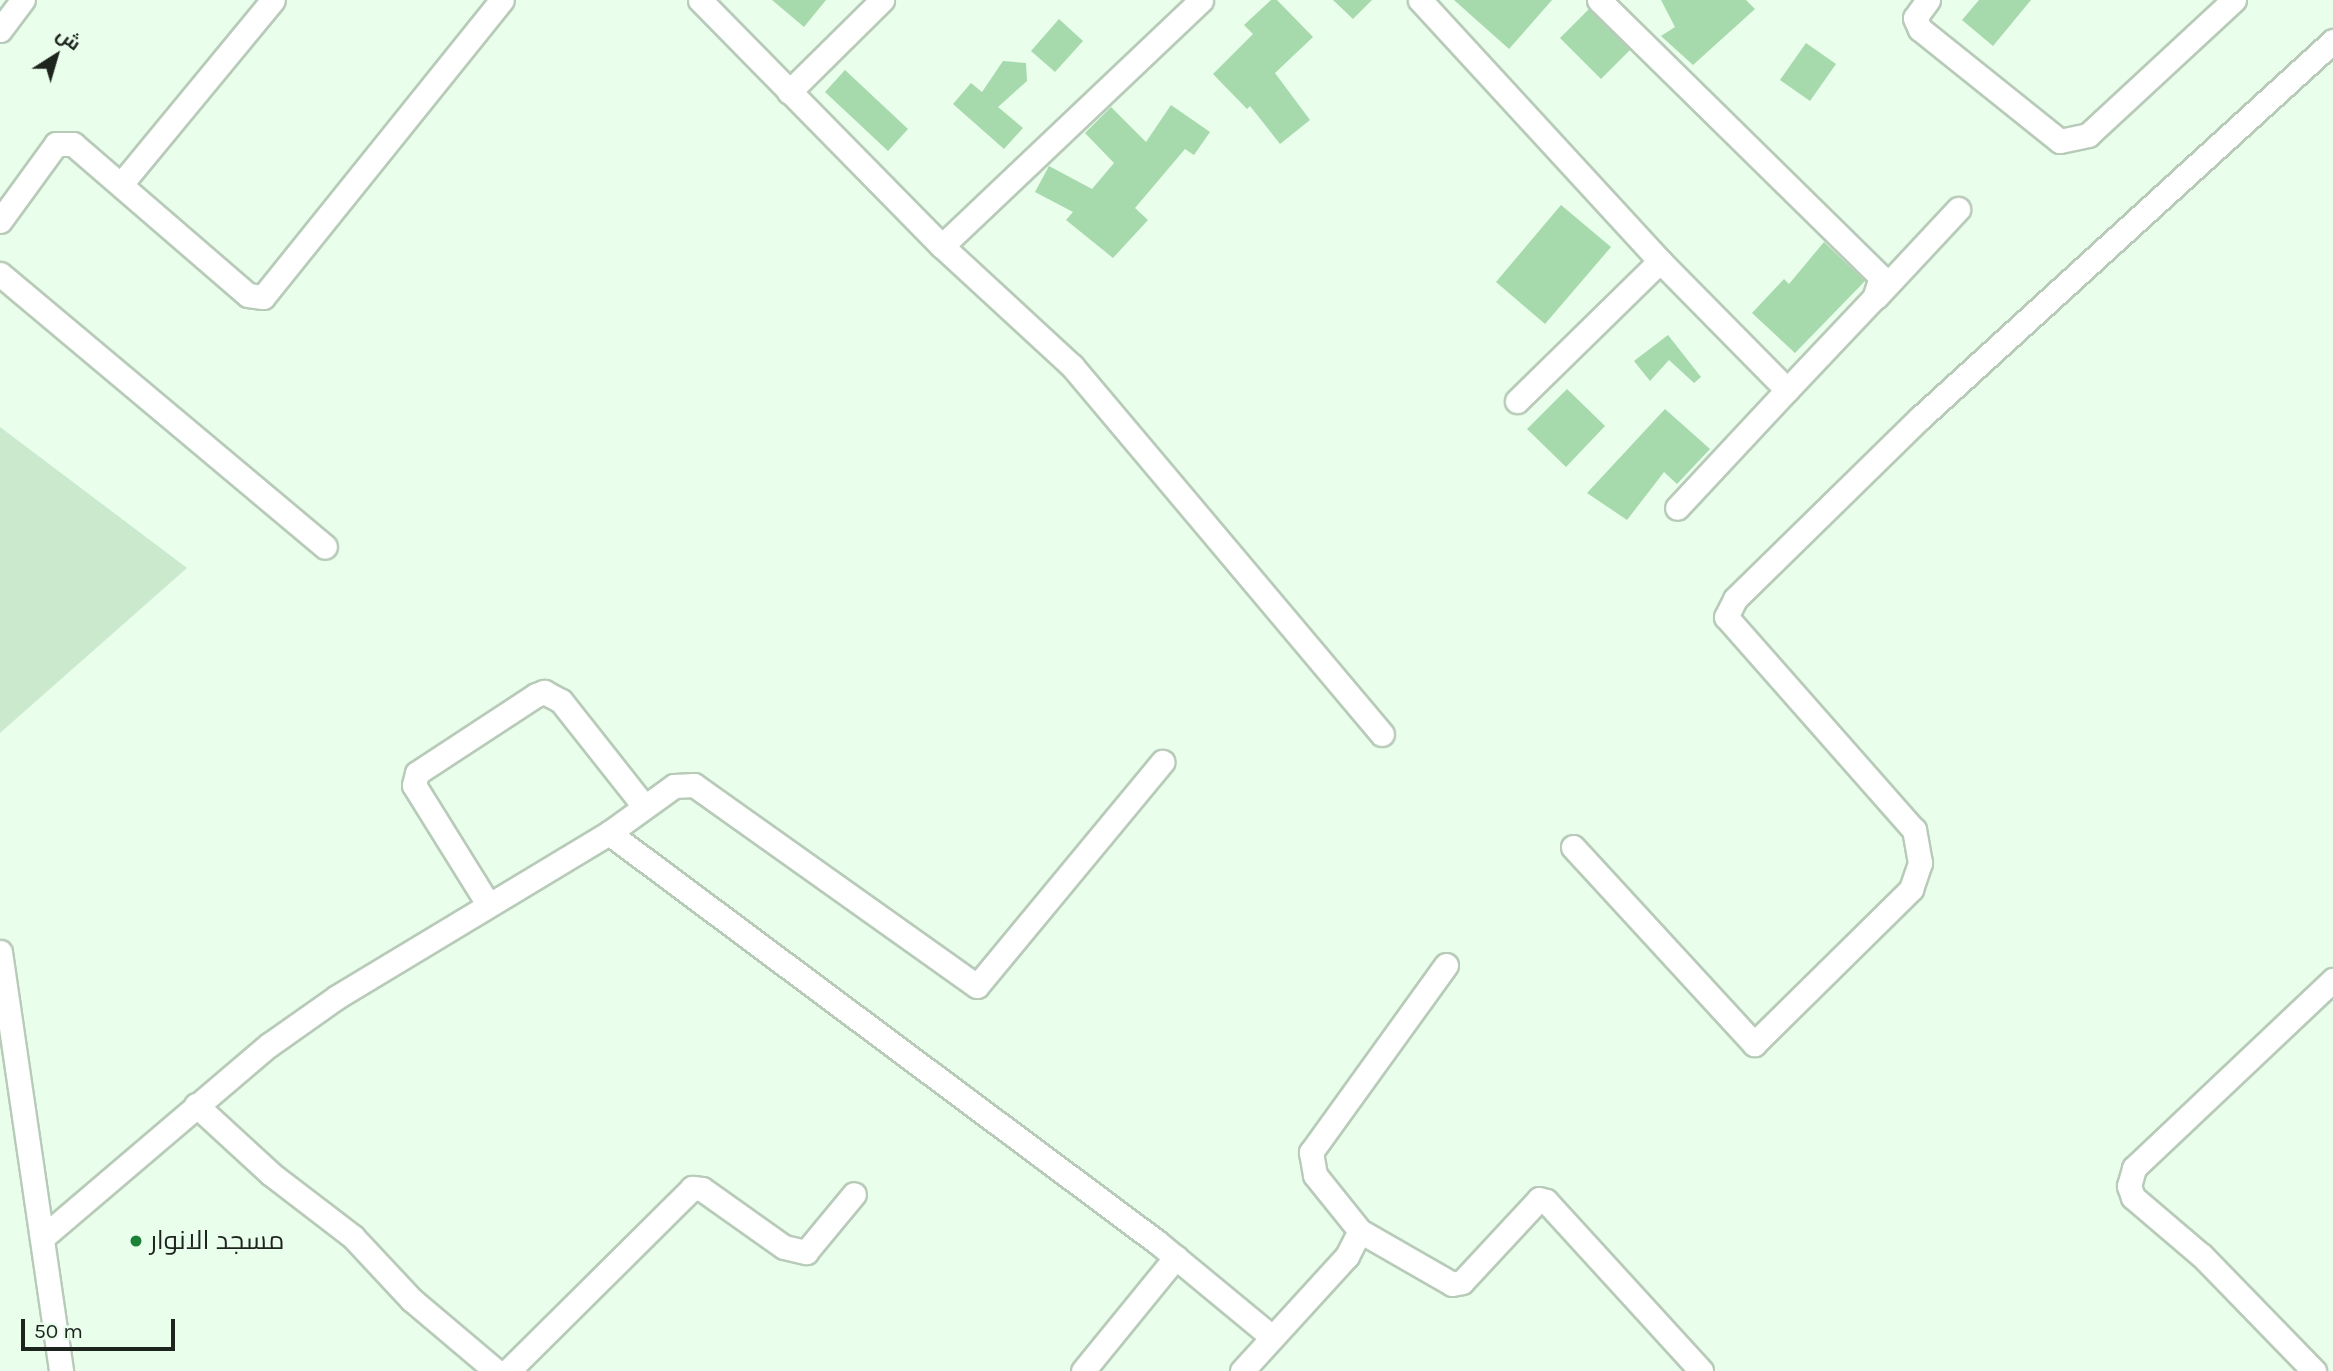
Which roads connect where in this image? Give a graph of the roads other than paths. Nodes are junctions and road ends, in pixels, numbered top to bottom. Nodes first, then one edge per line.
1 (23, 0) edge
2 (274, 0) edge
3 (502, 0) edge
4 (700, 0) edge
5 (882, 0) edge
6 (1201, 0) edge
7 (1420, 0) edge
8 (1599, 0) edge
9 (1928, 0) edge
10 (2234, 0) edge
11 (1, 25) edge
12 (2333, 41) edge
13 (789, 92) junction
14 (122, 183) junction
15 (1958, 209) dead end
16 (2, 215) edge
17 (942, 246) junction
18 (1660, 261) junction
19 (0, 274) edge
20 (1874, 298) junction
21 (1787, 390) junction
22 (1517, 401) dead end
23 (1677, 508) dead end
24 (325, 547) dead end
25 (1382, 734) dead end
26 (1162, 762) dead end
27 (644, 806) junction
28 (609, 833) junction
29 (1573, 847) dead end
30 (488, 904) junction
31 (0, 952) edge
32 (1446, 965) dead end
33 (2333, 980) edge
34 (196, 1105) junction
35 (854, 1194) dead end
36 (1360, 1231) junction
37 (42, 1238) junction
38 (1176, 1258) junction
39 (1272, 1337) junction
40 (61, 1371) edge
41 (496, 1371) edge
42 (508, 1371) edge
43 (1083, 1371) edge
44 (1242, 1371) edge
45 (1701, 1371) edge
46 (2314, 1371) edge

1 - 11 street
2 - 14 street
3 - 14 street
4 - 13 street
5 - 13 street
6 - 17 street
7 - 18 street
8 - 20 street
9 - 10 street
12 - 29 street
13 - 17 street
14 - 16 street
15 - 20 street
17 - 25 street
18 - 21 street
18 - 22 street
19 - 24 street
20 - 21 street
21 - 23 street
26 - 27 street
27 - 28 street
27 - 30 street
28 - 30 street
28 - 38 street
30 - 34 street
31 - 37 street
32 - 36 street
33 - 46 street
34 - 37 street
34 - 41 street
35 - 42 street
36 - 39 street
36 - 45 street
37 - 40 street
38 - 39 street
38 - 43 street
39 - 44 street

